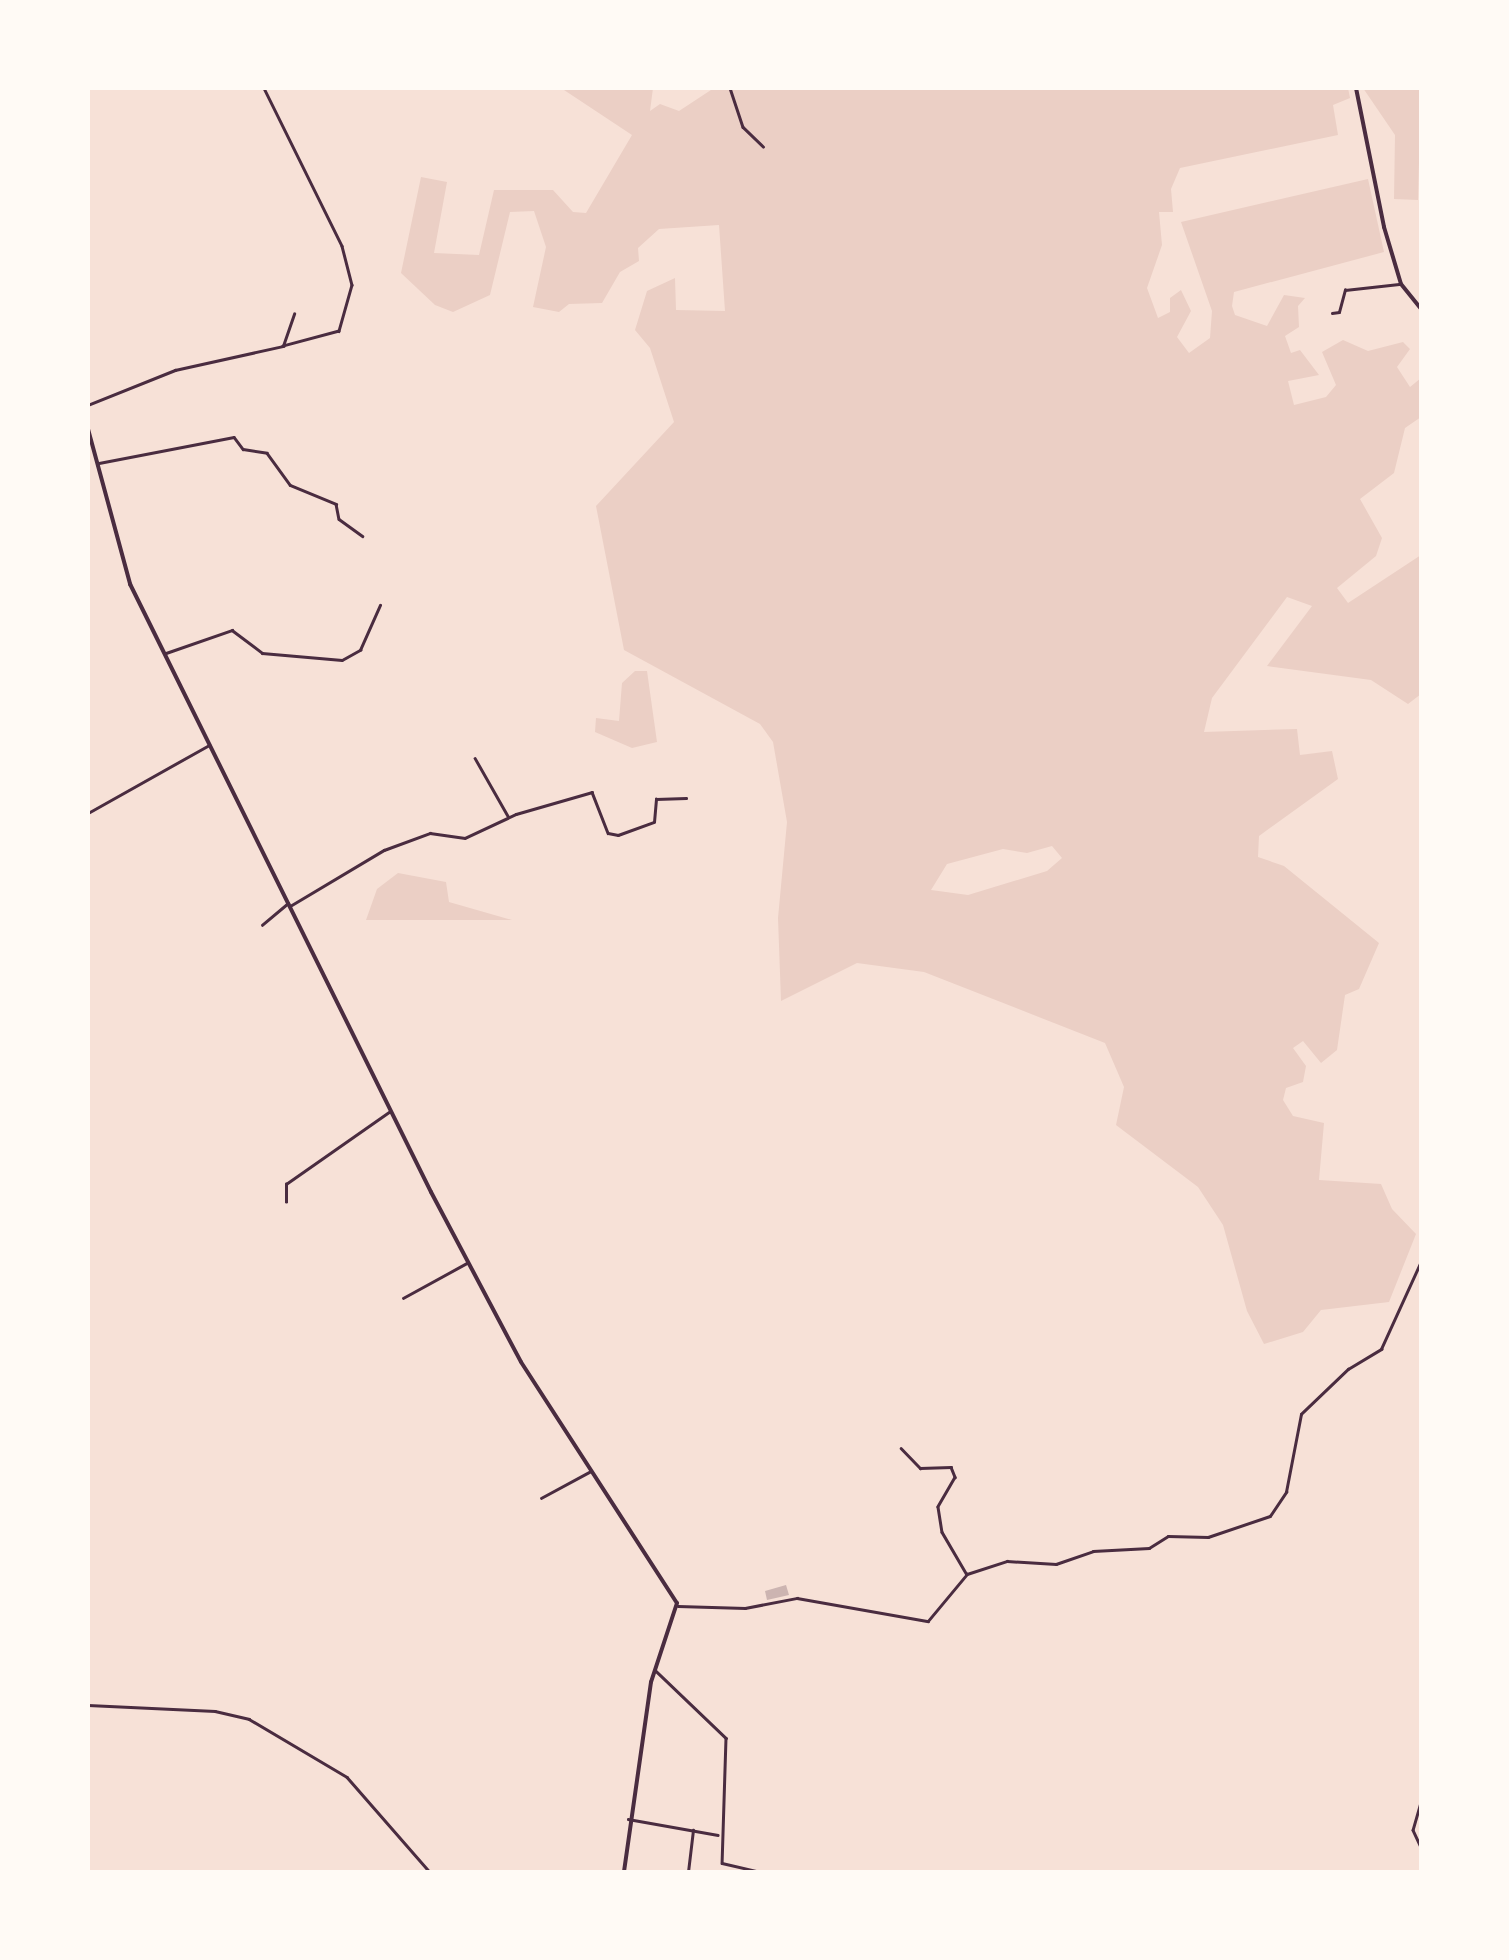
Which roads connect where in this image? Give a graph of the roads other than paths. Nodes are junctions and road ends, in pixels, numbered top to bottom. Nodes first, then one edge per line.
1 (264, 88) edge
2 (730, 88) edge
3 (1356, 88) edge
4 (763, 146) dead end
5 (1401, 284) junction
6 (1422, 310) edge
7 (1332, 313) dead end
8 (294, 314) dead end
9 (284, 346) junction
10 (88, 405) edge
11 (88, 429) edge
12 (98, 463) junction
13 (362, 536) dead end
14 (380, 605) dead end
15 (165, 654) junction
16 (210, 744) junction
17 (475, 758) dead end
18 (686, 798) dead end
19 (88, 813) edge
20 (509, 817) junction
21 (289, 905) junction
22 (262, 925) dead end
23 (390, 1112) junction
24 (286, 1202) dead end
25 (1422, 1259) edge
26 (467, 1263) junction
27 (403, 1298) dead end
28 (900, 1448) dead end
29 (590, 1471) junction
30 (540, 1498) dead end
31 (968, 1574) junction
32 (678, 1606) junction
33 (656, 1670) junction
34 (88, 1705) edge
35 (1422, 1800) edge
36 (628, 1819) junction
37 (694, 1830) junction
38 (720, 1835) junction
39 (1422, 1849) edge
40 (722, 1864) junction
41 (430, 1872) edge
42 (624, 1872) edge
43 (688, 1872) edge
44 (722, 1872) edge
45 (761, 1872) edge

1 - 9 street
2 - 4 street
3 - 5 main road
5 - 6 main road
5 - 7 street
8 - 9 street
9 - 10 street
11 - 12 main road
12 - 13 street
12 - 15 main road
14 - 15 street
15 - 16 main road
16 - 19 street
16 - 21 main road
17 - 20 street
18 - 20 street
20 - 21 street
21 - 22 street
21 - 23 main road
23 - 24 street
23 - 26 main road
25 - 31 street
26 - 27 street
26 - 29 main road
28 - 31 street
29 - 30 street
29 - 32 main road
31 - 32 street
32 - 33 main road
33 - 36 main road
33 - 38 street
34 - 41 street
35 - 39 street
36 - 37 street
36 - 42 main road
37 - 38 street
37 - 43 street
38 - 40 street
40 - 44 street
40 - 45 street

